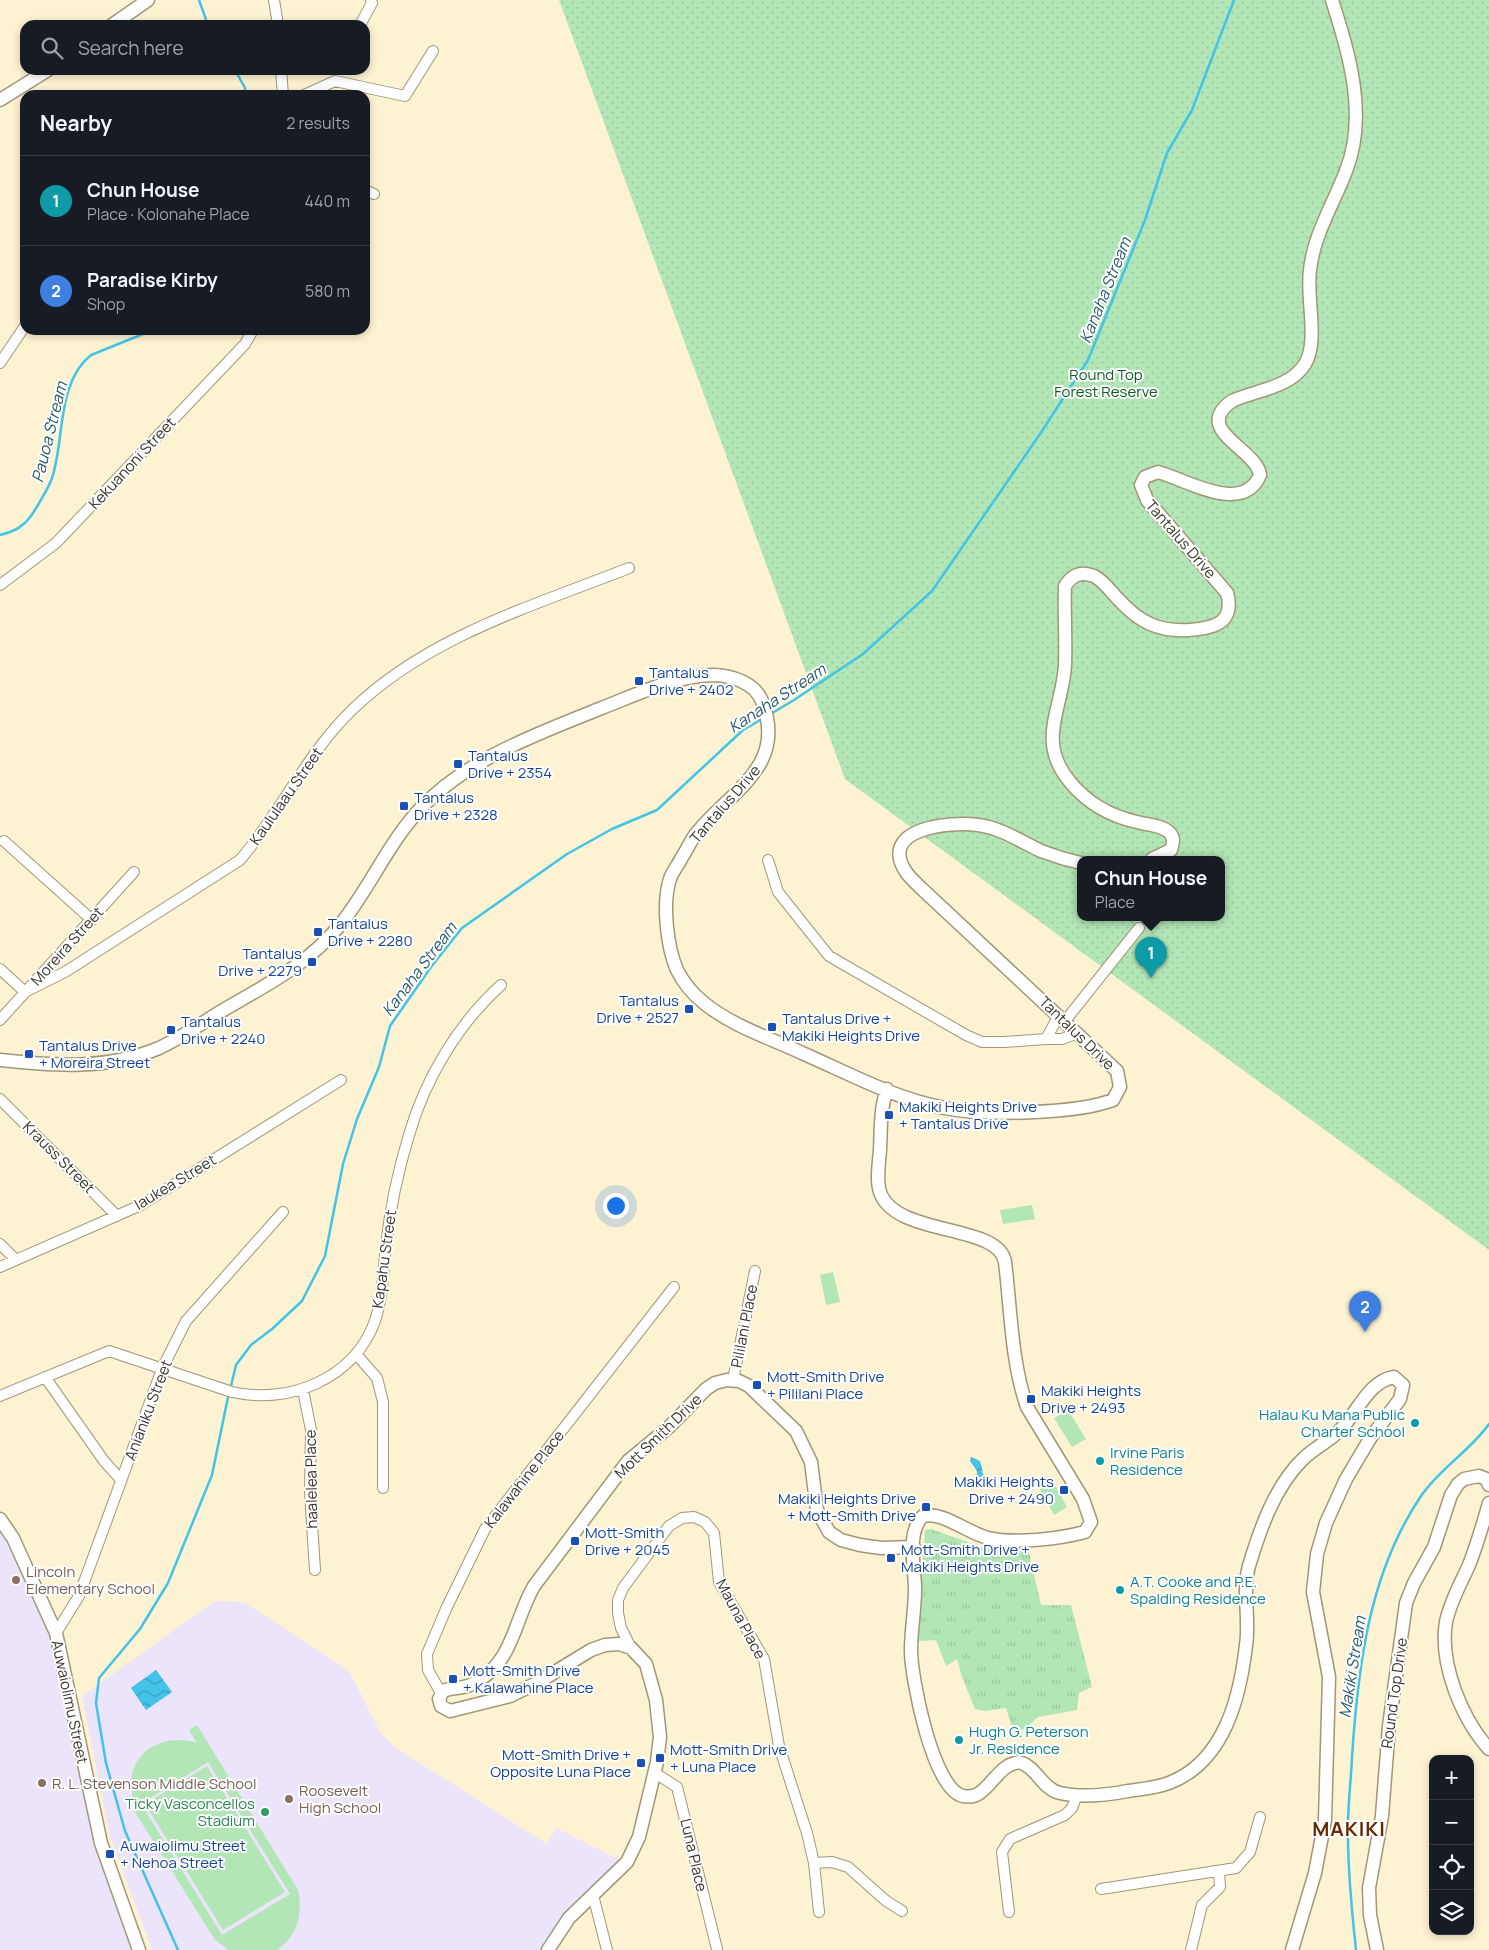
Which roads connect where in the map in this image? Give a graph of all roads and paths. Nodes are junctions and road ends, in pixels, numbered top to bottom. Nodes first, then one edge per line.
1 (148, 0) edge
2 (274, 0) edge
3 (371, 0) edge
4 (1332, 0) edge
5 (119, 20) edge
6 (277, 20) edge
7 (364, 20) edge
8 (433, 51) dead end
9 (40, 75) edge
10 (281, 75) edge
11 (283, 90) edge
12 (316, 90) edge
13 (0, 100) edge
14 (20, 333) edge
15 (250, 335) edge
16 (0, 363) edge
17 (628, 568) dead end
18 (0, 585) edge
19 (4, 841) dead end
20 (1158, 856) edge
21 (768, 860) dead end
22 (1077, 862) edge
23 (134, 872) dead end
24 (92, 920) junction
25 (1139, 928) dead end
26 (0, 969) edge
27 (501, 985) dead end
28 (25, 992) junction
29 (1062, 1018) junction
30 (0, 1020) edge
31 (1078, 1032) junction
32 (1046, 1038) junction
33 (0, 1060) edge
34 (342, 1080) dead end
35 (887, 1090) junction
36 (0, 1099) edge
37 (283, 1212) dead end
38 (117, 1216) junction
39 (0, 1244) edge
40 (16, 1260) junction
41 (0, 1267) edge
42 (755, 1271) dead end
43 (674, 1287) dead end
44 (356, 1354) junction
45 (162, 1369) junction
46 (45, 1377) junction
47 (733, 1380) junction
48 (303, 1390) junction
49 (0, 1396) edge
50 (121, 1480) junction
51 (1489, 1485) edge
52 (384, 1488) dead end
53 (1489, 1503) edge
54 (0, 1520) edge
55 (914, 1548) junction
56 (314, 1570) dead end
57 (56, 1633) junction
58 (631, 1648) junction
59 (441, 1693) junction
60 (1489, 1749) edge
61 (655, 1773) junction
62 (1077, 1795) junction
63 (1260, 1817) dead end
64 (814, 1863) junction
65 (1219, 1872) junction
66 (1101, 1889) dead end
67 (593, 1895) junction
68 (902, 1911) dead end
69 (819, 1912) dead end
70 (1008, 1912) dead end
71 (717, 1949) edge
72 (139, 1950) edge
73 (548, 1950) edge
74 (607, 1950) edge
75 (1191, 1950) edge
76 (1292, 1950) edge
77 (1377, 1950) edge

1 - 5 street
2 - 6 street
3 - 7 street
4 - 20 street, Tantalus Drive
8 - 12 street
9 - 13 street
10 - 11 street
14 - 16 street
15 - 18 street, Kekuanoni Street
17 - 28 street, Kaululaau Street
19 - 24 street
21 - 32 street
22 - 29 street, Tantalus Drive
23 - 24 street, Moreira Street
24 - 28 street, Moreira Street
25 - 29 street
26 - 28 street
27 - 44 street, Kapahu Street
28 - 30 street, Moreira Street
29 - 31 street, Tantalus Drive
29 - 32 street
31 - 32 street
31 - 35 street, Tantalus Drive
33 - 35 street, Tantalus Drive
34 - 38 street, Iaukea Street
35 - 55 street
36 - 38 street, Krauss Street
37 - 45 street, Anianiku Street
38 - 40 street, Iaukea Street
39 - 40 street
40 - 41 street, Iaukea Street
42 - 47 street, Pililani Place
43 - 59 street, Kalawahine Place
44 - 48 street, Kapahu Street
44 - 52 street
45 - 46 street, Kapahu Street
45 - 48 street, Kapahu Street
45 - 50 street, Anianiku Street
46 - 49 street, Kapahu Street
46 - 50 street
47 - 55 street
47 - 59 street, Mott Smith Drive
48 - 56 street, haalelea Place
50 - 57 street, Anianiku Street
51 - 77 street, Round Top Drive
53 - 60 street
54 - 57 street, Auwaiolimu Street
55 - 62 street
57 - 72 street, Auwaiolimu Street
58 - 59 street
58 - 61 street
58 - 64 street, Mauna Place
61 - 67 street
61 - 71 street, Luna Place
62 - 70 street
62 - 76 street
63 - 65 street
64 - 68 street
64 - 69 street, Mauna Place
65 - 66 street
65 - 75 street
67 - 73 street
67 - 74 street

